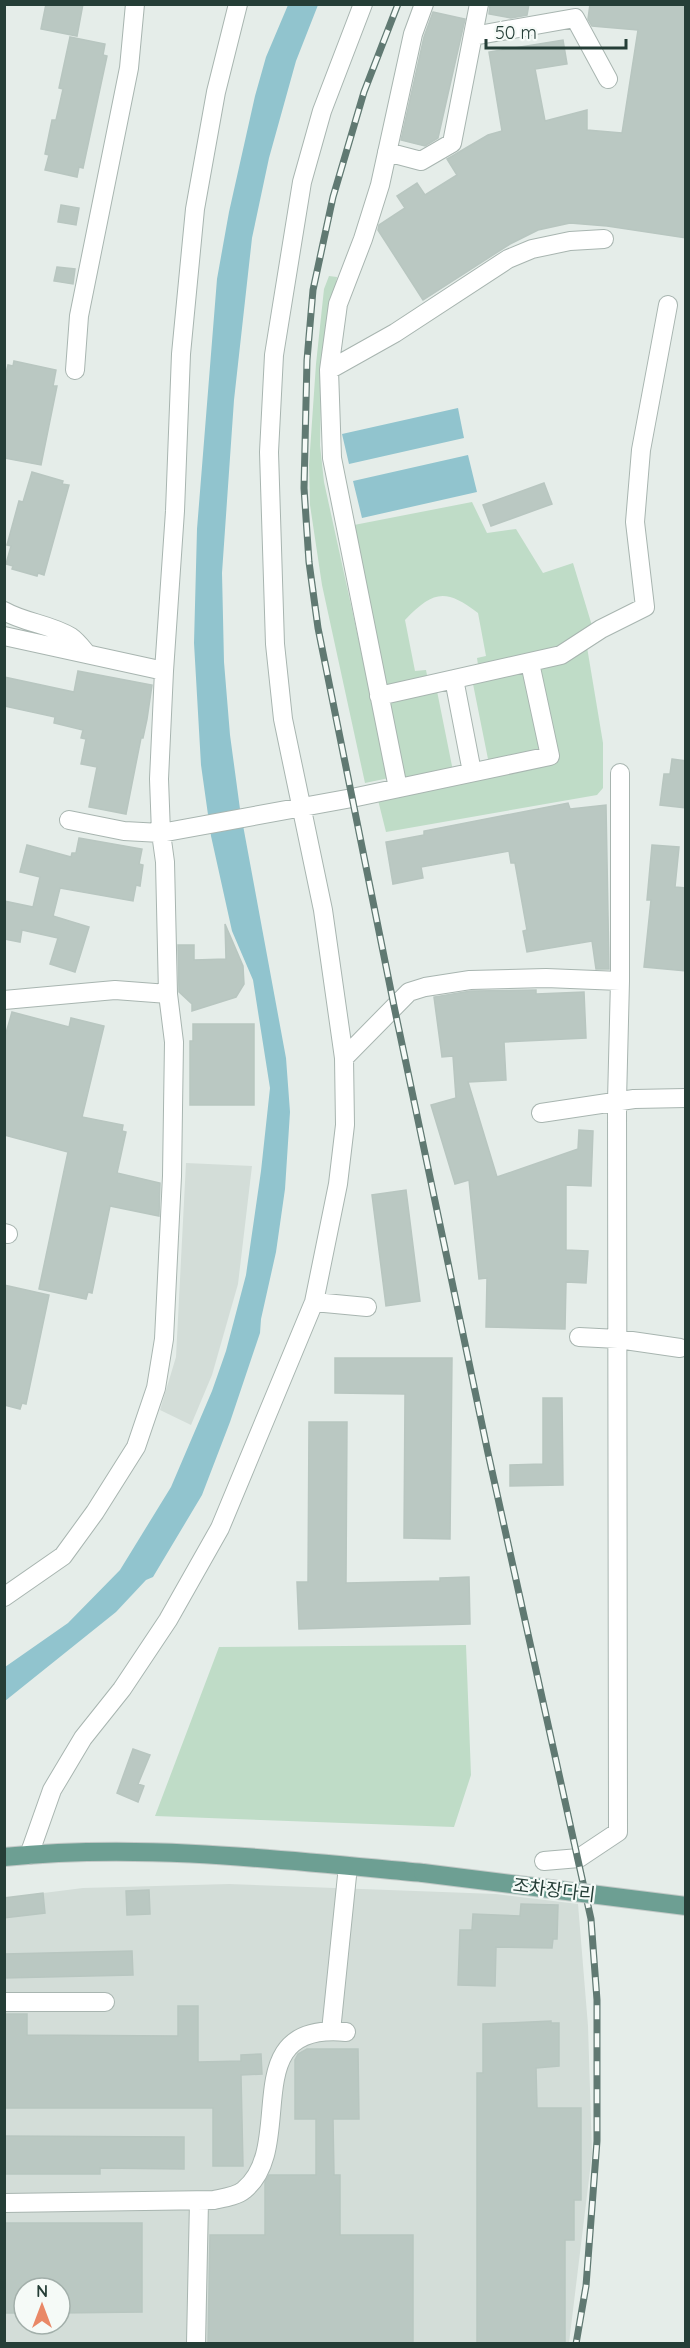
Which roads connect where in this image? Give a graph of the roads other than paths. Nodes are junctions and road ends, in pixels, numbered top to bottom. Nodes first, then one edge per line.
1 (135, 4) edge
2 (238, 4) edge
3 (363, 4) edge
4 (424, 4) edge
5 (479, 4) edge
6 (473, 36) junction
7 (608, 79) dead end
8 (387, 152) junction
9 (604, 239) dead end
10 (668, 305) dead end
11 (75, 370) dead end
12 (329, 370) junction
13 (4, 611) edge
14 (4, 636) edge
15 (87, 654) junction
16 (530, 663) junction
17 (164, 670) junction
18 (454, 679) junction
19 (379, 696) junction
20 (472, 772) junction
21 (620, 773) dead end
22 (398, 788) junction
23 (300, 807) junction
24 (69, 820) dead end
25 (161, 833) junction
26 (620, 981) junction
27 (168, 993) junction
28 (4, 1000) edge
29 (344, 1058) junction
30 (686, 1098) edge
31 (616, 1101) junction
32 (541, 1113) dead end
33 (314, 1302) junction
34 (367, 1307) dead end
35 (579, 1337) dead end
36 (618, 1340) junction
37 (680, 1348) dead end
38 (4, 1597) edge
39 (29, 1855) junction
40 (4, 1857) edge
41 (544, 1861) dead end
42 (348, 1866) junction
43 (686, 1906) edge
44 (4, 2002) edge
45 (105, 2002) dead end
46 (199, 2201) junction
47 (4, 2203) edge
48 (196, 2343) edge

1 - 11 street
2 - 17 street
3 - 23 street
4 - 8 street
5 - 6 street
6 - 7 street
6 - 8 street
8 - 12 street
9 - 12 street
10 - 16 street
12 - 19 street
13 - 15 street
14 - 15 street
15 - 17 street
16 - 18 street
16 - 20 street
17 - 25 street
18 - 19 street
18 - 20 street
19 - 22 street
20 - 22 street
21 - 26 street
22 - 23 street
23 - 25 street
23 - 29 street
24 - 25 street
25 - 27 street
26 - 29 street
26 - 31 street
27 - 28 street
27 - 38 street
29 - 33 street
30 - 31 street
31 - 32 street
31 - 36 street
33 - 34 street
33 - 39 street
35 - 36 street
36 - 37 street
36 - 41 street
39 - 40 main road, 조차장다리
39 - 42 main road, 조차장다리
42 - 43 main road, 조차장다리, bridge
42 - 46 street
44 - 45 street
46 - 47 street
46 - 48 street

